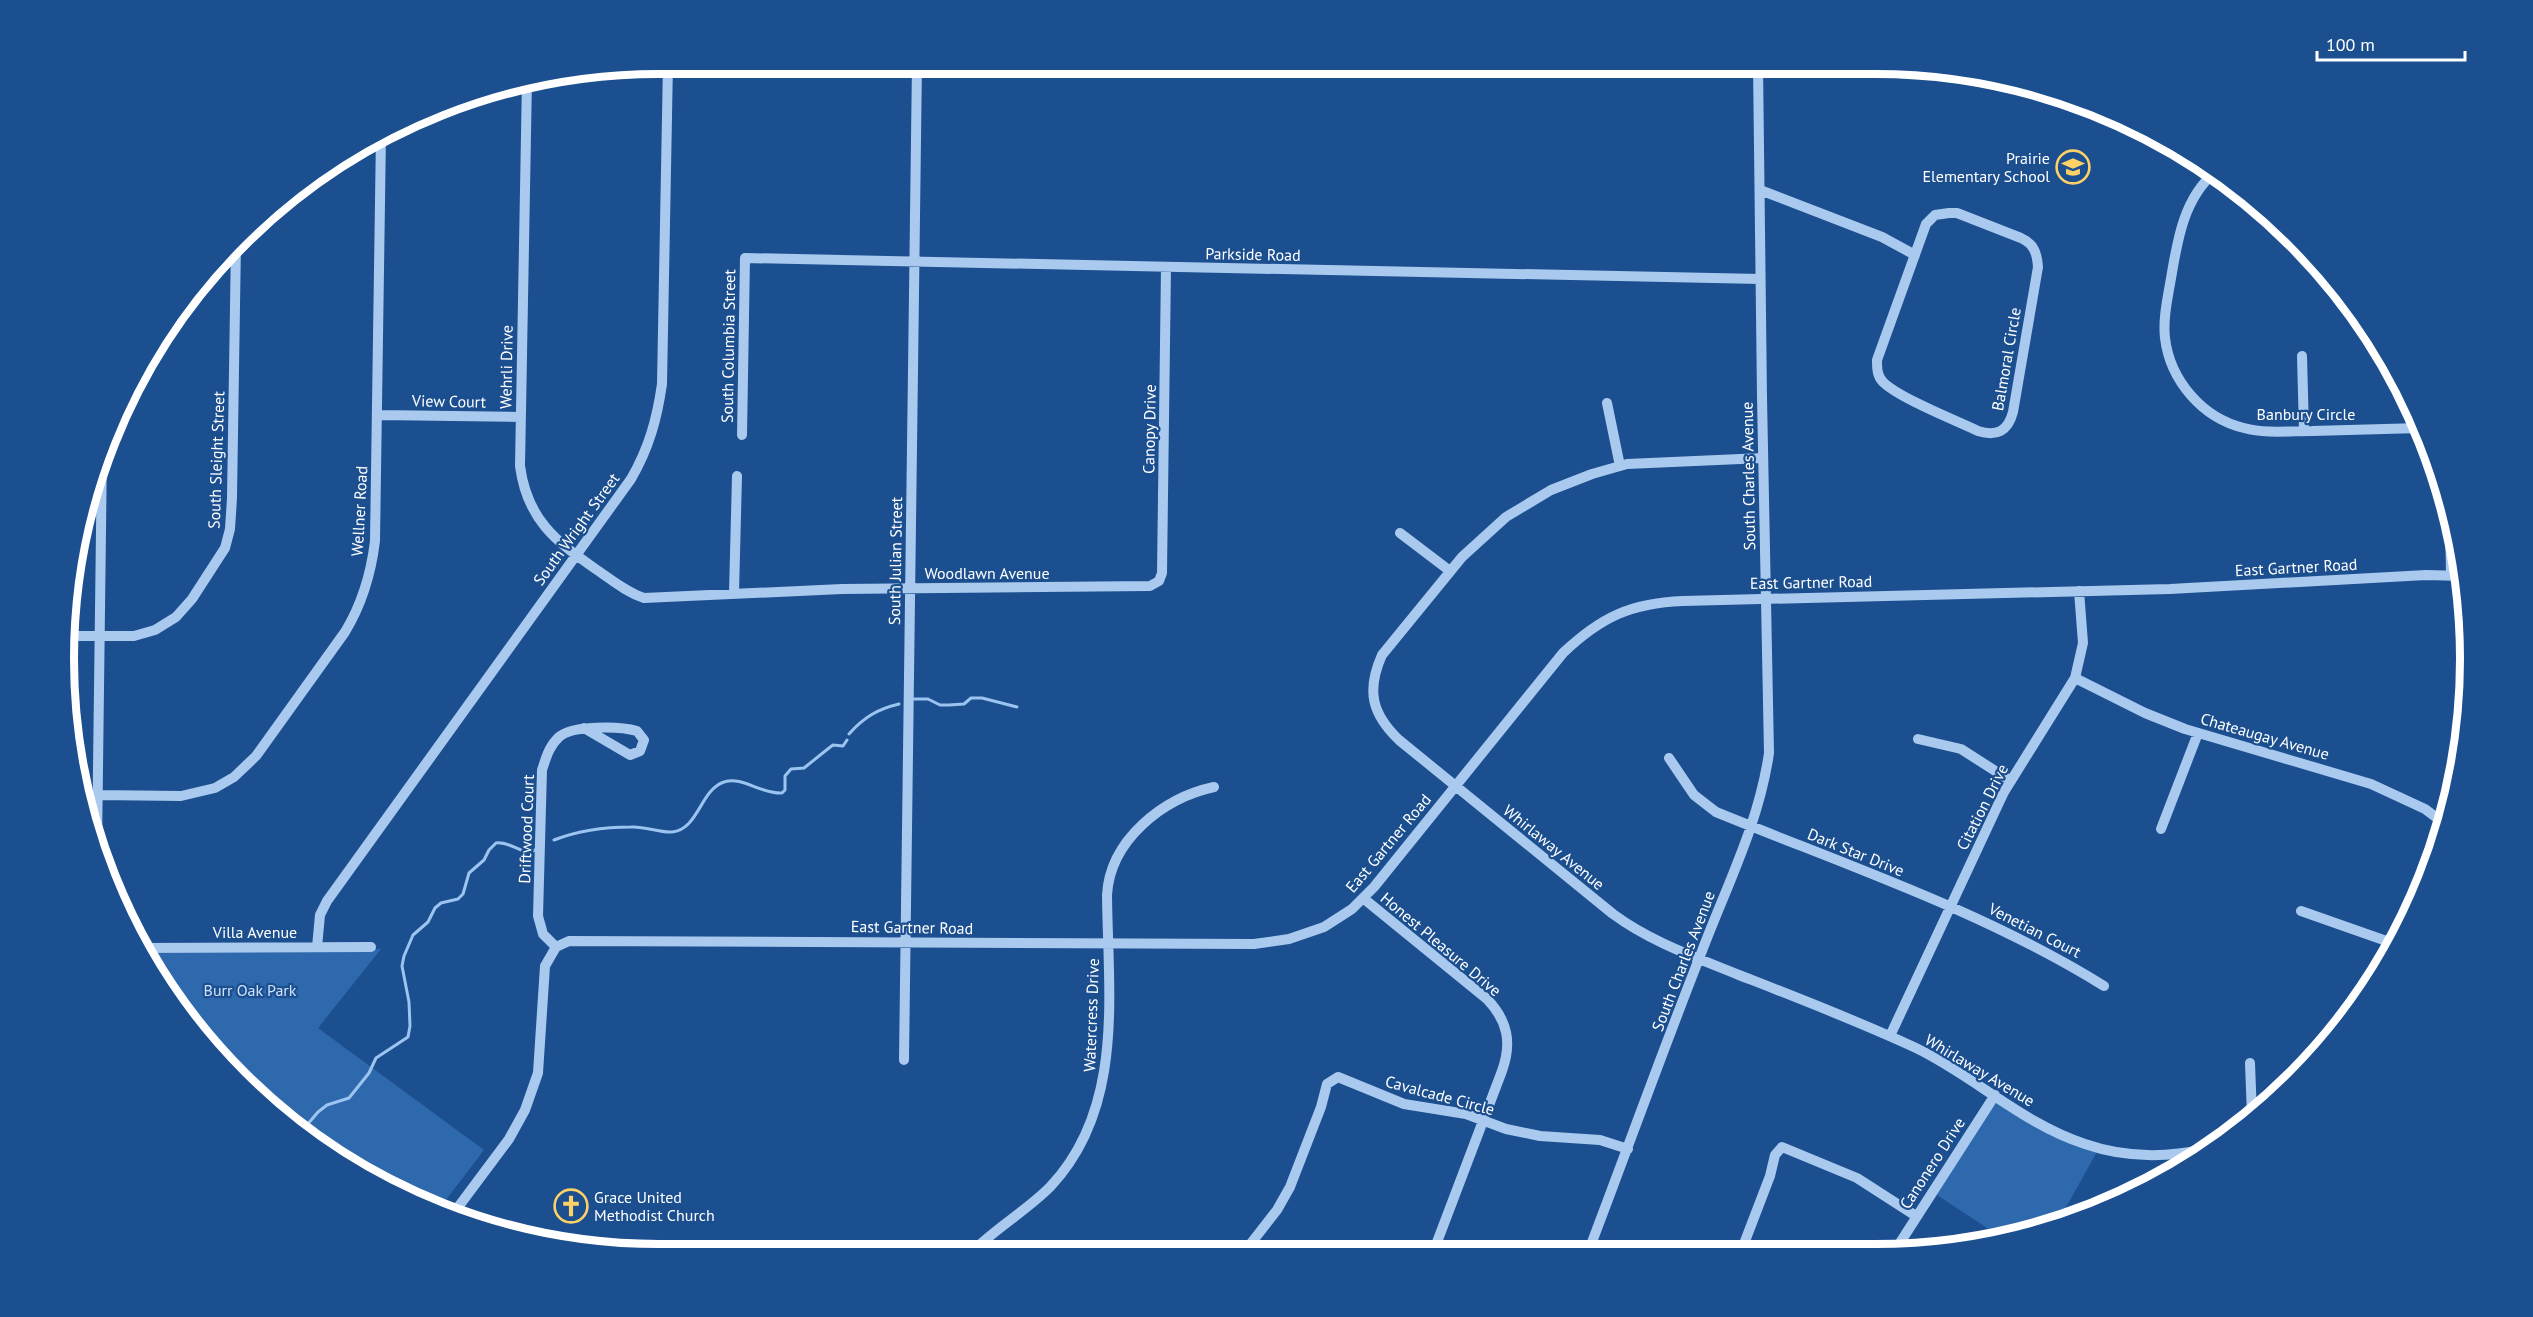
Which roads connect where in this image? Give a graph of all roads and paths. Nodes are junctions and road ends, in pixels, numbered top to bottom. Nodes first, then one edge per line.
1 (668, 73) edge
2 (917, 73) edge
3 (1758, 73) edge
4 (527, 89) edge
5 (381, 144) edge
6 (2209, 178) edge
7 (1760, 190) junction
8 (236, 255) edge
9 (1915, 255) junction
10 (745, 258) joint
11 (915, 262) junction
12 (1166, 267) junction
13 (1760, 279) junction
14 (2302, 356) dead end
15 (1607, 403) dead end
16 (377, 415) junction
17 (521, 417) junction
18 (2412, 428) edge
19 (2304, 431) junction
20 (742, 435) dead end
21 (1763, 458) junction
22 (1620, 466) junction
23 (737, 476) dead end
24 (102, 481) edge
25 (1401, 533) dead end
26 (576, 555) junction
27 (2451, 562) edge
28 (1450, 571) junction
29 (2451, 575) joint
30 (1150, 586) joint
31 (909, 588) junction
32 (2079, 591) junction
33 (734, 593) junction
34 (644, 598) joint
35 (1766, 598) junction
36 (75, 636) edge
37 (99, 636) junction
38 (2075, 678) junction
39 (584, 728) junction
40 (2198, 733) junction
41 (1918, 739) dead end
42 (1669, 758) dead end
43 (2011, 781) junction
44 (1214, 786) dead end
45 (1455, 786) junction
46 (97, 795) junction
47 (2438, 817) edge
48 (97, 822) edge
49 (1751, 826) junction
50 (2161, 829) dead end
51 (1363, 898) junction
52 (1950, 906) junction
53 (2301, 912) dead end
54 (2386, 941) edge
55 (905, 942) junction
56 (1108, 945) junction
57 (317, 947) junction
58 (371, 947) dead end
59 (556, 947) junction
60 (150, 948) edge
61 (1699, 958) junction
62 (2104, 986) dead end
63 (1890, 1036) junction
64 (904, 1060) dead end
65 (2250, 1062) dead end
66 (1995, 1095) junction
67 (2252, 1105) edge
68 (1483, 1121) junction
69 (1628, 1149) junction
70 (2189, 1152) edge
71 (458, 1207) edge
72 (1916, 1216) junction
73 (1900, 1243) edge
74 (981, 1244) edge
75 (1250, 1244) edge
76 (1436, 1244) edge
77 (1591, 1244) edge
78 (1744, 1244) edge

1 - 26 street, South Wright Street
2 - 11 street, South Julian Street
3 - 7 street, South Charles Avenue
4 - 17 street, Wehrli Drive
5 - 16 street, Wellner Road
6 - 19 street, Banbury Circle
7 - 9 street
7 - 13 street, South Charles Avenue
8 - 37 street, South Sleight Street
9 - 9 street, Balmoral Circle
10 - 11 street, Parkside Road
10 - 20 street, South Columbia Street
11 - 12 street, Parkside Road
11 - 31 street, South Julian Street
12 - 13 street, Parkside Road
12 - 30 street, Canopy Drive
13 - 21 street, South Charles Avenue
14 - 19 street
15 - 22 street
16 - 17 street, View Court
16 - 46 street, Wellner Road
17 - 26 street, Wehrli Drive
18 - 19 street, Banbury Circle
21 - 22 street, Whirlaway Avenue
21 - 35 street, South Charles Avenue
22 - 28 street, Whirlaway Avenue
23 - 33 street
24 - 37 street
25 - 28 street
26 - 34 street, Wehrli Drive
26 - 57 street, South Wright Street
27 - 29 street
28 - 45 street, Whirlaway Avenue
29 - 32 street, East Gartner Road
30 - 31 street, Woodlawn Avenue
31 - 33 street, Woodlawn Avenue
31 - 55 street, South Julian Street
32 - 35 street, East Gartner Road
32 - 38 street, Citation Drive
33 - 34 street, Woodlawn Avenue
35 - 45 street, East Gartner Road
35 - 49 street, South Charles Avenue
36 - 37 street, South Sleight Street
37 - 46 street
38 - 40 street, Chateaugay Avenue
38 - 43 street, Citation Drive
39 - 39 street, Driftwood Court
39 - 59 street, Driftwood Court
40 - 47 street, Chateaugay Avenue
40 - 50 street
41 - 43 street
42 - 49 street, Dark Star Drive
43 - 52 street, Citation Drive
44 - 56 street, Watercress Drive
45 - 51 street, East Gartner Road
45 - 61 street, Whirlaway Avenue
46 - 48 street
49 - 52 street, Dark Star Drive
49 - 61 street, South Charles Avenue
51 - 56 street, East Gartner Road
51 - 68 street, Honest Pleasure Drive
52 - 62 street, Venetian Court
52 - 63 street, Citation Drive
53 - 54 street
55 - 56 street, East Gartner Road
55 - 59 street, East Gartner Road
55 - 64 street, South Julian Street
56 - 74 street, Watercress Drive
57 - 58 street, Villa Avenue
57 - 60 street, Villa Avenue
59 - 71 street
61 - 63 street, Whirlaway Avenue
61 - 69 street, South Charles Avenue
63 - 66 street, Whirlaway Avenue
65 - 67 street
66 - 70 street, Whirlaway Avenue
66 - 72 street, Canonero Drive
68 - 69 street, Cavalcade Circle
68 - 75 street, Cavalcade Circle
68 - 76 street, Honest Pleasure Drive
69 - 77 street, South Charles Avenue
72 - 73 street, Canonero Drive
72 - 78 street

